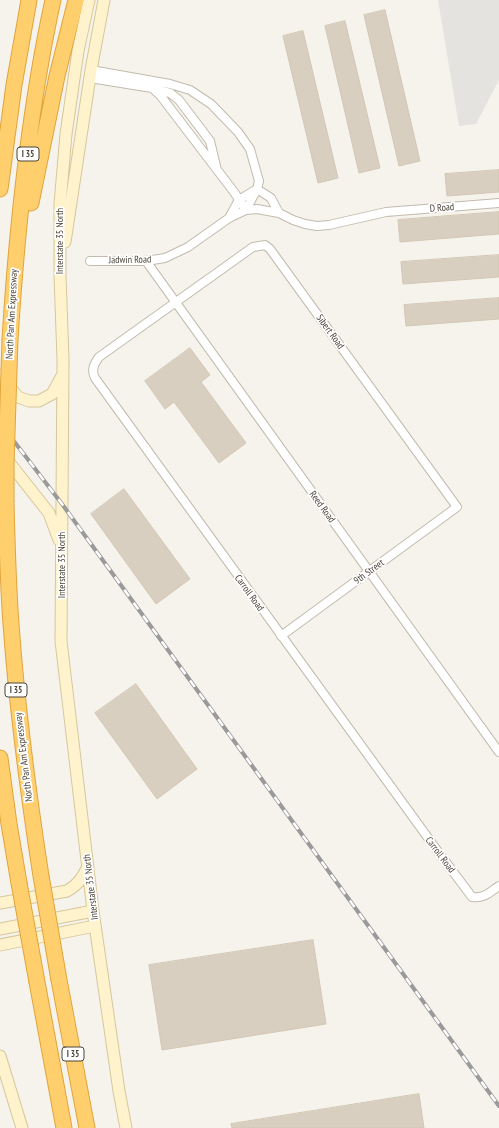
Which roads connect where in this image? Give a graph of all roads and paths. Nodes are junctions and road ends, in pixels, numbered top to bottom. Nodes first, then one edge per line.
1 (19, 0) edge
2 (29, 0) edge
3 (53, 0) edge
4 (76, 0) edge
5 (89, 0) edge
6 (104, 0) edge
7 (91, 74) junction
8 (152, 88) junction
9 (0, 118) edge
10 (216, 169) junction
11 (0, 189) edge
12 (257, 189) junction
13 (239, 200) junction
14 (499, 204) edge
15 (246, 210) junction
16 (386, 212) joint
17 (279, 213) junction
18 (229, 218) junction
19 (90, 261) dead end
20 (146, 261) junction
21 (60, 276) junction
22 (175, 302) junction
23 (12, 309) junction
24 (0, 375) edge
25 (62, 375) junction
26 (0, 451) edge
27 (457, 508) joint
28 (61, 548) junction
29 (370, 572) junction
30 (281, 636) junction
31 (499, 752) edge
32 (0, 758) edge
33 (88, 866) junction
34 (499, 886) edge
35 (0, 903) edge
36 (93, 911) junction
37 (95, 926) junction
38 (0, 929) edge
39 (0, 945) edge
40 (0, 1056) edge
41 (22, 1128) edge
42 (64, 1128) edge
43 (87, 1128) edge
44 (126, 1128) edge

1 - 9 highway
2 - 11 highway, I 35
3 - 23 highway, North Pan Am Expressway / I 35
4 - 23 highway
5 - 21 main road, Interstate 35 North
6 - 7 main road
7 - 8 street
7 - 12 street
7 - 21 main road
8 - 10 street
8 - 10 street
10 - 13 street
12 - 13 street, Jadwin Road
12 - 15 street
12 - 17 street
13 - 15 street
13 - 18 street, Jadwin Road
14 - 16 street, D Road
15 - 17 street, Jadwin Road
15 - 18 street, Jadwin Road
16 - 17 street, Jadwin Road
18 - 20 street, Jadwin Road
19 - 20 street, Jadwin Road
20 - 22 street, Reed Road
21 - 25 main road, Interstate 35 North
22 - 27 street, Sibert Road
22 - 29 street, Reed Road
22 - 30 street, Carroll Road
23 - 43 highway, North Pan Am Expressway / I 35, bridge
24 - 25 main road
25 - 28 main road, Interstate 35 North
26 - 28 main road
27 - 29 street, 9th Street
28 - 33 main road, Interstate 35 North
29 - 30 street, 9th Street
29 - 31 street, Reed Road
30 - 34 street, Carroll Road
32 - 42 highway, I 35, bridge
33 - 35 main road
33 - 36 main road, Interstate 35 North
36 - 37 main road, Interstate 35 North
36 - 38 main road
37 - 39 main road
37 - 44 main road, Interstate 35 North
40 - 41 main road

